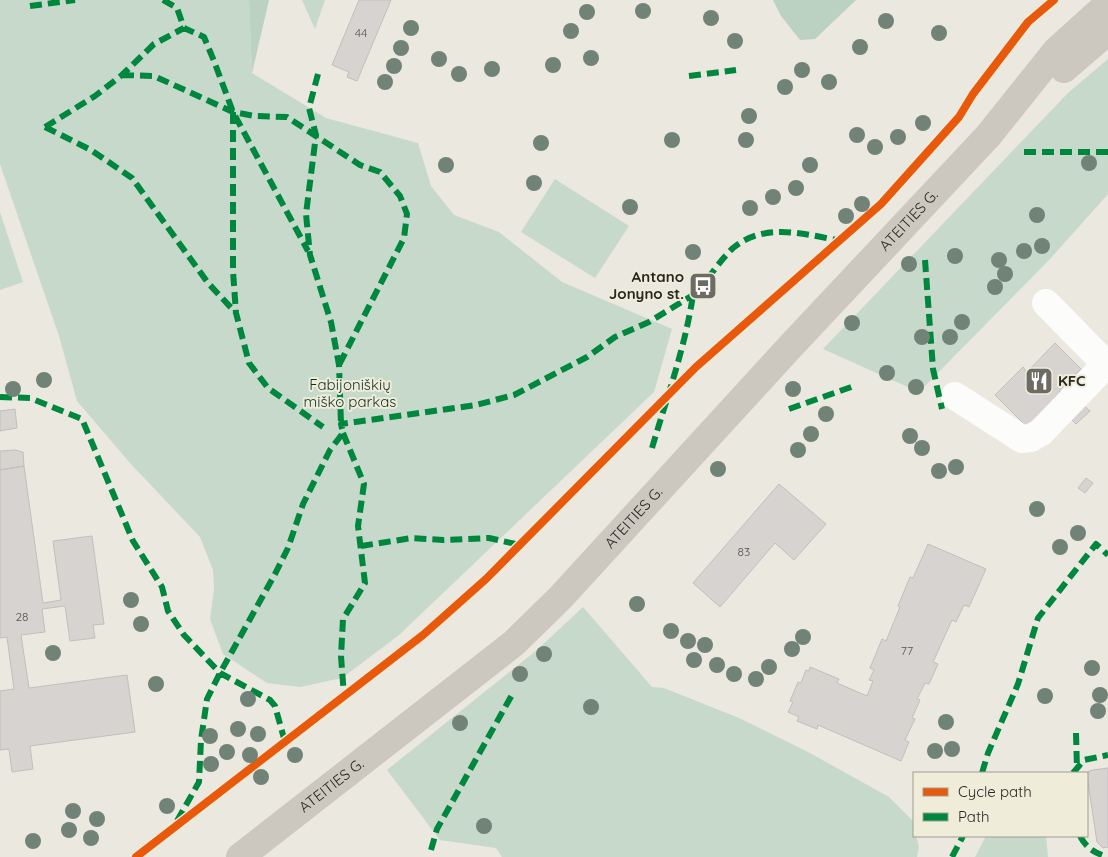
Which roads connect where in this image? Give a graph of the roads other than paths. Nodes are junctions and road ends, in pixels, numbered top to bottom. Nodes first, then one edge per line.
1 (1108, 4) edge
2 (1108, 31) edge
3 (988, 136) junction
4 (1046, 303) dead end
5 (955, 396) dead end
6 (240, 857) edge

1 - 3 main road, ATEITIES G.
2 - 3 main road, ATEITIES G.
3 - 6 main road, ATEITIES G.
4 - 5 lane

